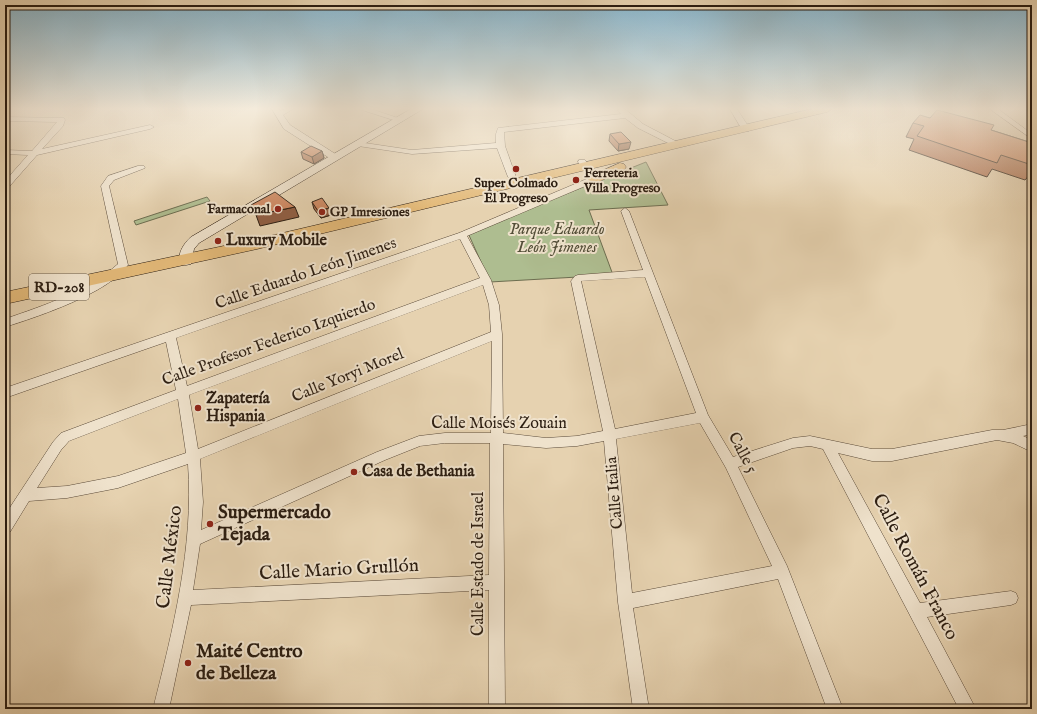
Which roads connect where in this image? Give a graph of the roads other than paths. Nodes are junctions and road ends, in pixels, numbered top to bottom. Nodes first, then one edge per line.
1 (44, 142) edge
2 (77, 142) edge
3 (312, 142) edge
4 (361, 142) edge
5 (675, 142) edge
6 (691, 142) edge
7 (358, 144) junction
8 (500, 145) joint
9 (680, 145) junction
10 (662, 149) junction
11 (5, 152) edge
12 (34, 153) junction
13 (334, 156) junction
14 (584, 165) junction
15 (141, 168) dead end
16 (512, 178) junction
17 (594, 178) junction
18 (5, 186) edge
19 (625, 212) dead end
20 (462, 235) junction
21 (186, 257) junction
22 (118, 271) junction
23 (648, 273) junction
24 (486, 280) junction
25 (5, 290) edge
26 (5, 298) edge
27 (5, 323) edge
28 (497, 334) junction
29 (170, 337) junction
30 (182, 392) junction
31 (5, 393) edge
32 (702, 417) junction
33 (1032, 429) edge
34 (610, 435) junction
35 (1003, 435) junction
36 (496, 438) junction
37 (827, 444) junction
38 (1032, 447) edge
39 (194, 456) junction
40 (730, 464) junction
41 (25, 495) junction
42 (5, 528) edge
43 (194, 540) junction
44 (782, 571) junction
45 (496, 582) junction
46 (185, 598) junction
47 (1011, 598) dead end
48 (625, 602) junction
49 (916, 611) junction
50 (161, 709) edge
51 (497, 709) edge
52 (641, 709) edge
53 (836, 709) edge
54 (968, 709) edge

1 - 12 street
2 - 12 street
3 - 13 street
4 - 7 street
5 - 9 street
6 - 9 main road, RD-208
7 - 8 street
7 - 13 street
8 - 16 street
9 - 10 main road, RD-208
10 - 14 main road, RD-208
10 - 17 main road
11 - 12 street
12 - 18 street
13 - 21 street
14 - 16 main road, RD-208
14 - 17 street
14 - 21 main road, RD-208
15 - 22 street
16 - 21 main road, RD-208
17 - 20 street, Calle Eduardo León Jimenes
19 - 23 street, Calle 5
20 - 24 street, Calle Estado de Israel
20 - 29 street, Calle Eduardo León Jimenes
21 - 22 main road, RD-208
22 - 25 main road, RD-208
22 - 26 main road, RD-208
22 - 27 street
23 - 32 street, Calle 5
23 - 34 street, Calle Italia
24 - 28 street, Calle Estado de Israel
24 - 30 street, Calle Profesor Federico Izquierdo
28 - 36 street, Calle Estado de Israel
28 - 39 street, Calle Yoryi Morel
29 - 30 street, Calle México
29 - 31 street, Calle Eduardo León Jimenes
30 - 39 street, Calle México
30 - 41 street, Calle Profesor Federico Izquierdo
32 - 34 street, Calle Moisés Zouain
32 - 40 street, Calle 5
33 - 35 street
34 - 36 street, Calle Moisés Zouain
34 - 48 street, Calle Italia
35 - 37 street
35 - 38 street
36 - 43 street, Calle Moisés Zouain
36 - 45 street, Calle Estado de Israel
37 - 40 street
37 - 49 street, Calle Román Franco
39 - 41 street, Calle Yoryi Morel
39 - 43 street, Calle México
40 - 44 street, Calle 5
41 - 42 street
43 - 46 street, Calle México
44 - 48 street
44 - 53 street, Calle 5
45 - 46 street, Calle Mario Grullón
45 - 51 street, Calle Estado de Israel
46 - 50 street, Calle México
47 - 49 street
48 - 52 street, Calle Italia
49 - 54 street, Calle Román Franco

